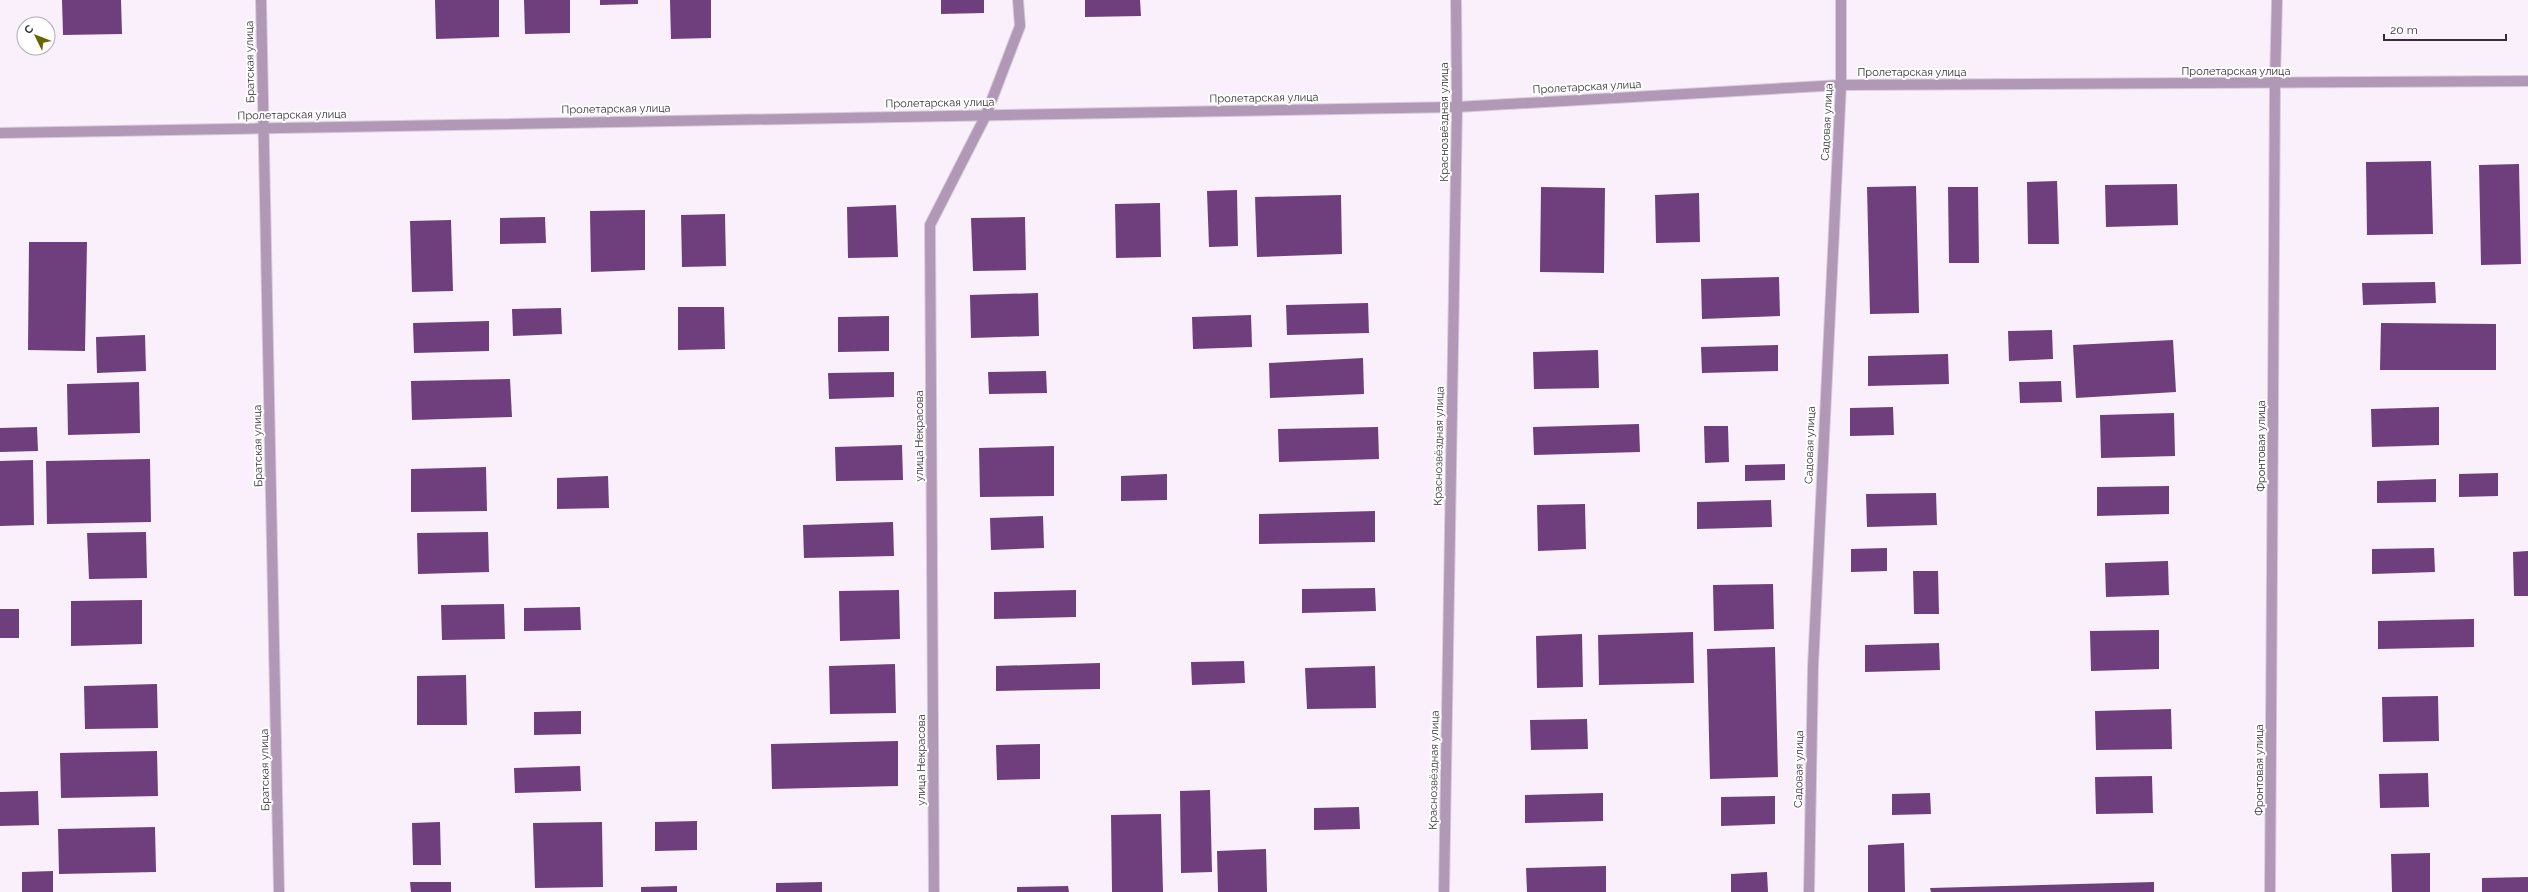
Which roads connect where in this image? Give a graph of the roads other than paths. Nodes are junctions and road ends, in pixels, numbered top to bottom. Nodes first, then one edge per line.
1 (261, 0) edge
2 (1018, 0) edge
3 (1456, 0) edge
4 (1841, 0) edge
5 (2277, 0) edge
6 (2528, 81) edge
7 (2275, 82) junction
8 (1841, 85) junction
9 (1457, 107) junction
10 (986, 115) junction
11 (264, 128) junction
12 (0, 133) edge
13 (279, 892) edge
14 (934, 892) edge
15 (1444, 892) edge
16 (1809, 892) edge
17 (2270, 892) edge

1 - 11 street, Братская улица
2 - 10 street, улица Некрасова
3 - 9 street, Краснозвёздная улица
4 - 8 street, Садовая улица
5 - 7 street, Фронтовая улица
6 - 7 street, Пролетарская улица
7 - 8 street, Пролетарская улица
7 - 17 street, Фронтовая улица
8 - 9 street, Пролетарская улица
8 - 16 street, Садовая улица
9 - 10 street, Пролетарская улица
9 - 15 street, Краснозвёздная улица
10 - 11 street, Пролетарская улица
10 - 14 street, улица Некрасова
11 - 12 street, Пролетарская улица
11 - 13 street, Братская улица

